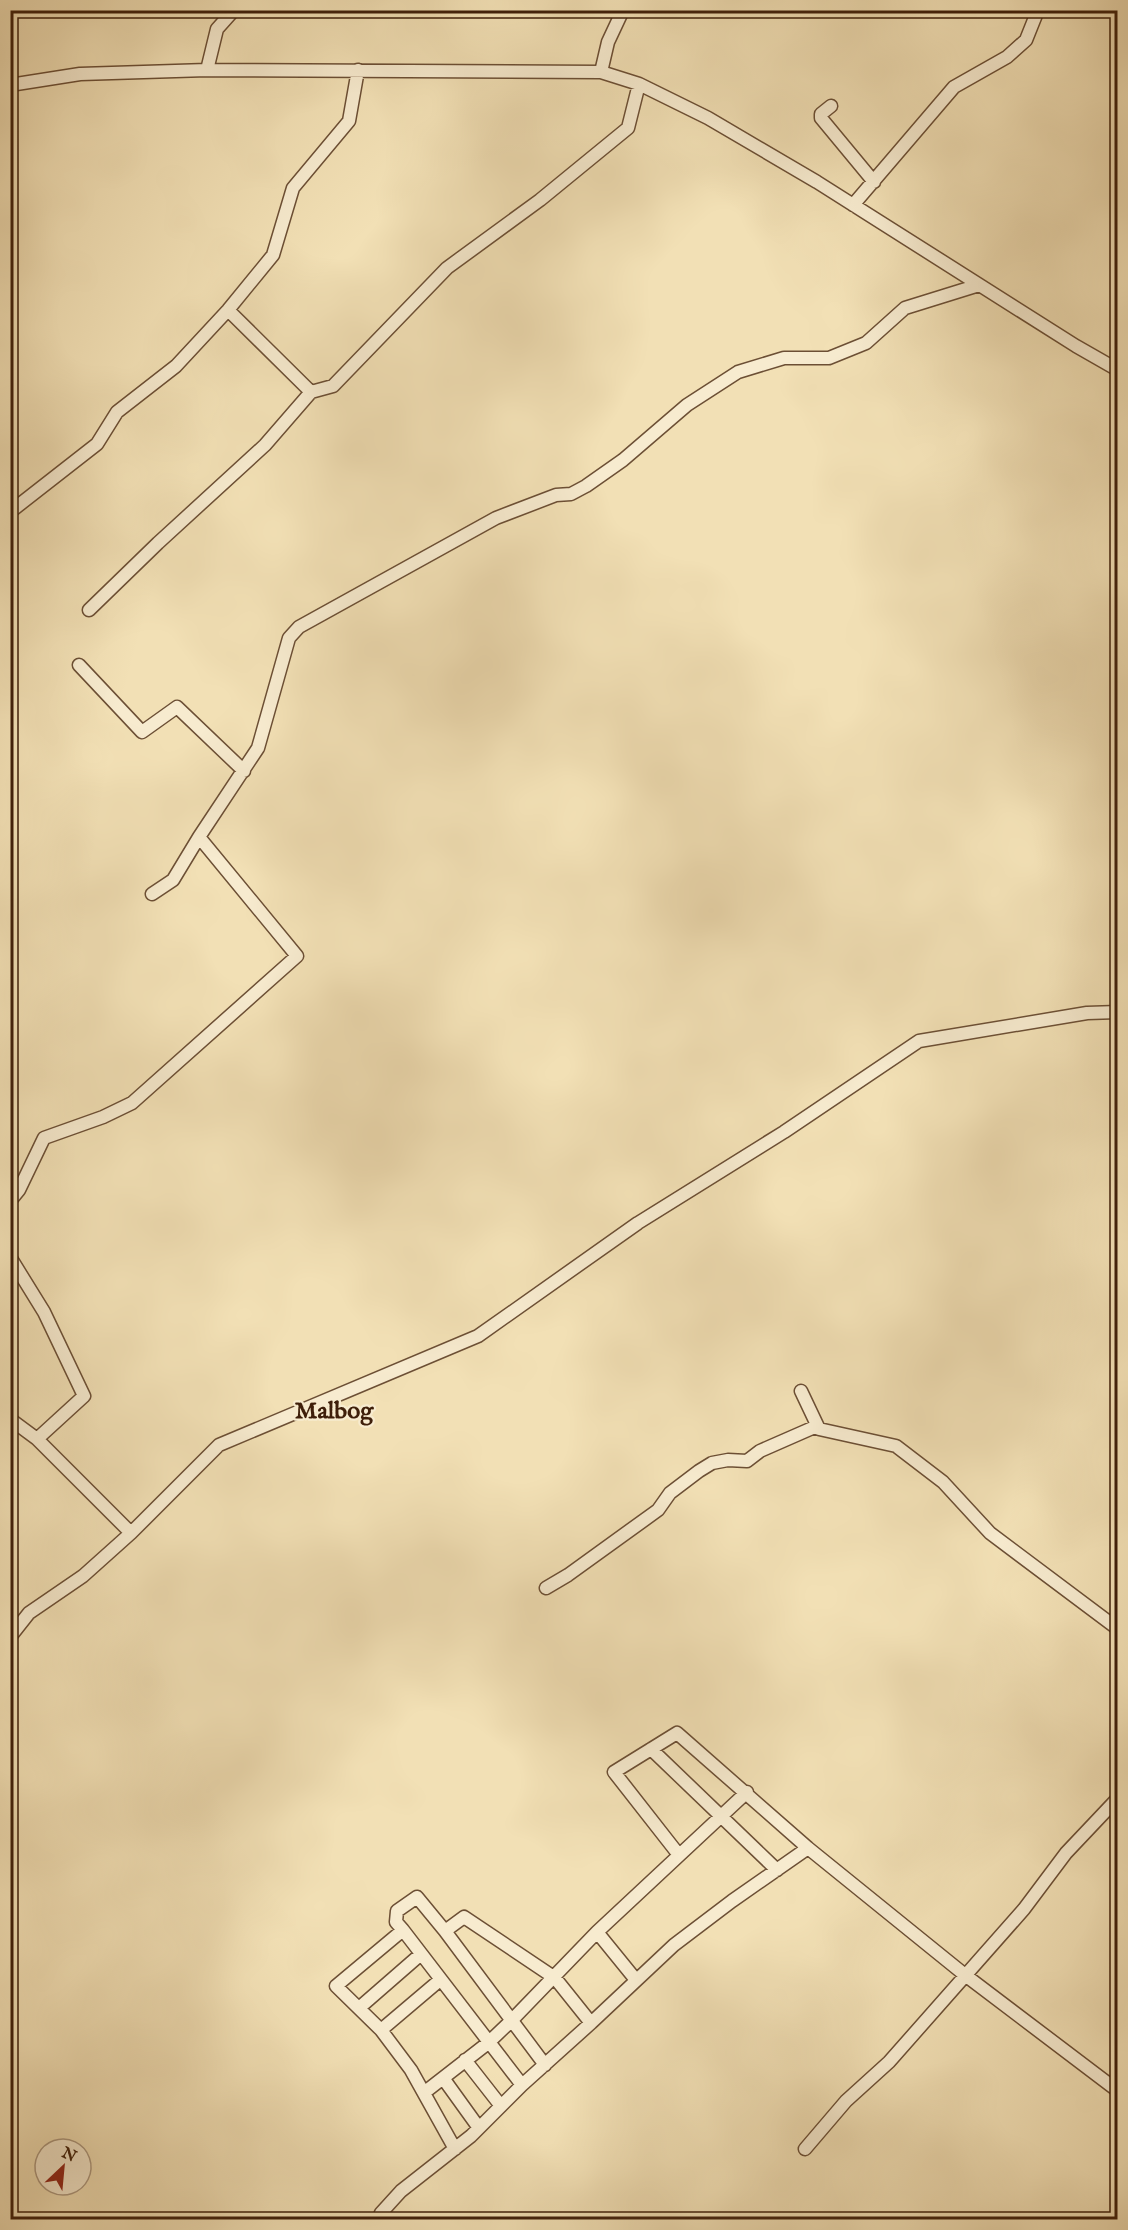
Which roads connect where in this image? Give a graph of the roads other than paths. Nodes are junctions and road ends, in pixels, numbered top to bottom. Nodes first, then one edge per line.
1 (234, 10) edge
2 (623, 10) edge
3 (1038, 10) edge
4 (207, 70) junction
5 (358, 70) junction
6 (601, 72) junction
7 (639, 84) junction
8 (10, 86) edge
9 (831, 106) dead end
10 (874, 182) junction
11 (853, 205) junction
12 (979, 285) junction
13 (228, 310) junction
14 (1118, 370) edge
15 (311, 392) junction
16 (10, 512) edge
17 (89, 610) dead end
18 (79, 665) dead end
19 (244, 771) junction
20 (200, 837) junction
21 (152, 894) dead end
22 (1118, 1012) edge
23 (10, 1201) edge
24 (10, 1257) edge
25 (801, 1391) dead end
26 (10, 1419) edge
27 (817, 1426) junction
28 (37, 1439) junction
29 (131, 1533) junction
30 (546, 1588) dead end
31 (1118, 1629) edge
32 (10, 1637) edge
33 (651, 1749) junction
34 (747, 1792) junction
35 (1118, 1798) edge
36 (722, 1816) junction
37 (808, 1848) junction
38 (679, 1855) junction
39 (777, 1870) junction
40 (403, 1930) junction
41 (445, 1931) junction
42 (597, 1932) junction
43 (421, 1954) junction
44 (965, 1975) junction
45 (555, 1978) junction
46 (440, 1980) junction
47 (636, 1980) junction
48 (359, 2008) junction
49 (511, 2021) junction
50 (591, 2023) junction
51 (381, 2031) junction
52 (488, 2043) junction
53 (465, 2060) junction
54 (545, 2065) junction
55 (443, 2078) junction
56 (522, 2085) junction
57 (1118, 2091) edge
58 (425, 2092) junction
59 (501, 2106) junction
60 (479, 2128) junction
61 (455, 2149) junction
62 (805, 2149) dead end
63 (378, 2220) edge

1 - 4 street
2 - 6 street
3 - 10 street
4 - 5 street
4 - 8 street
5 - 6 street
5 - 13 street
6 - 7 street
7 - 11 street
7 - 15 street
9 - 10 street
10 - 11 street
11 - 12 street
12 - 14 street
12 - 19 street
13 - 15 street
13 - 16 street
15 - 17 street
18 - 19 street
19 - 20 street
20 - 21 street
20 - 23 street
22 - 29 street
24 - 28 street
25 - 27 street
26 - 28 street
27 - 30 street
27 - 31 street
28 - 29 street
29 - 32 street
33 - 34 street
33 - 36 street
33 - 38 street
34 - 36 street
34 - 37 street
35 - 44 street
36 - 38 street
36 - 39 street
37 - 39 street
37 - 44 street
38 - 42 street
39 - 47 street
40 - 41 street
40 - 43 street
40 - 48 street
41 - 45 street
41 - 49 street
42 - 45 street
42 - 47 street
43 - 46 street
43 - 48 street
44 - 57 street
44 - 62 street
45 - 49 street
45 - 50 street
46 - 51 street
46 - 52 street
47 - 50 street
48 - 51 street
49 - 52 street
49 - 54 street
50 - 54 street
51 - 58 street
52 - 53 street
52 - 56 street
53 - 55 street
53 - 59 street
54 - 56 street
55 - 58 street
55 - 60 street
56 - 59 street
58 - 61 street
59 - 60 street
60 - 61 street
61 - 63 street

